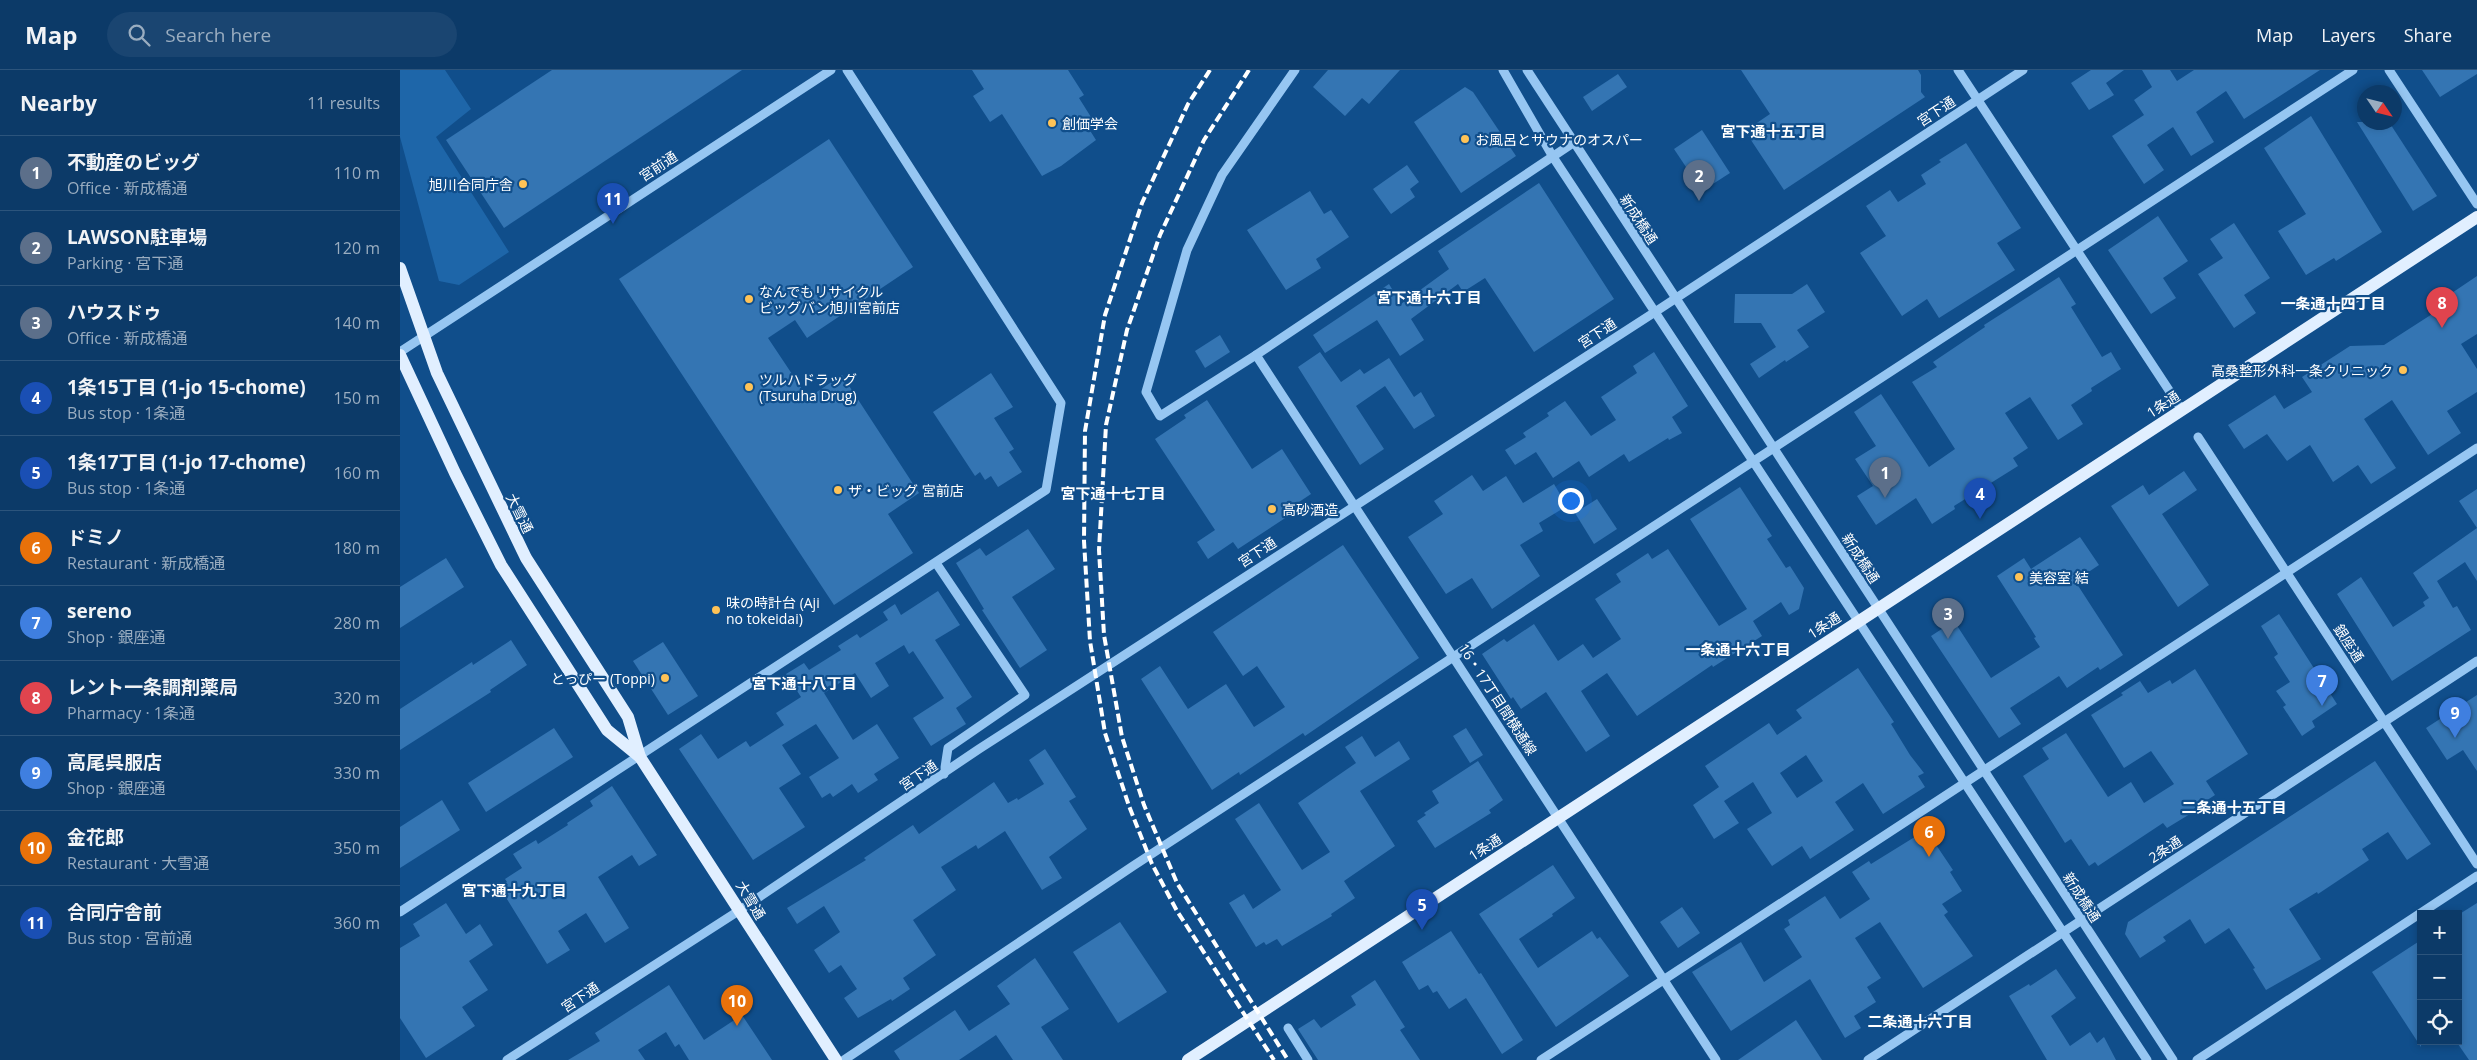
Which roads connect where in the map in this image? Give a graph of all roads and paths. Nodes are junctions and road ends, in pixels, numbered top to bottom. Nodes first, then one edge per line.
1 (831, 70) edge
2 (847, 70) edge
3 (1295, 70) edge
4 (1504, 70) edge
5 (1527, 70) edge
6 (1958, 70) edge
7 (2023, 70) edge
8 (2353, 70) edge
9 (2389, 70) edge
10 (1978, 100) junction
11 (1573, 143) junction
12 (1553, 157) junction
13 (2477, 204) edge
14 (2477, 217) edge
15 (2076, 249) junction
16 (400, 268) edge
17 (1675, 299) junction
18 (1655, 312) junction
19 (423, 336) junction
20 (400, 353) edge
21 (1256, 355) junction
22 (2182, 410) junction
23 (2198, 437) dead end
24 (2477, 448) edge
25 (1773, 449) junction
26 (1753, 462) junction
27 (1354, 505) junction
28 (936, 563) junction
29 (2286, 573) junction
30 (1877, 608) junction
31 (1858, 621) junction
32 (1454, 657) junction
33 (2477, 661) edge
34 (2385, 721) junction
35 (640, 757) junction
36 (1984, 770) junction
37 (944, 774) junction
38 (1965, 783) junction
39 (1558, 817) junction
40 (2477, 864) edge
41 (2477, 876) edge
42 (740, 910) junction
43 (400, 912) edge
44 (2081, 920) junction
45 (2063, 932) junction
46 (1664, 980) junction
47 (1288, 1028) dead end
48 (507, 1060) edge
49 (836, 1060) edge
50 (844, 1060) edge
51 (1188, 1060) edge
52 (1308, 1060) edge
53 (1541, 1060) edge
54 (1716, 1060) edge
55 (1868, 1060) edge
56 (2147, 1060) edge
57 (2173, 1060) edge
58 (2197, 1060) edge

1 - 19 street, 宮前通
2 - 28 street
3 - 21 street
4 - 12 street
5 - 11 street, 新成橋通
6 - 10 street
7 - 10 street, 宮下通
8 - 15 street
9 - 13 street
10 - 15 street
10 - 17 street, 宮下通
11 - 12 street
11 - 17 street, 新成橋通
12 - 18 street
12 - 21 street
14 - 22 main road, 1条通
15 - 22 street
15 - 25 street
16 - 19 main road, 大雪通
17 - 18 street, 宮下通
17 - 25 street, 新成橋通
18 - 26 street
18 - 27 street, 宮下通
19 - 20 street, 宮前通
19 - 35 main road, 大雪通
20 - 35 main road, 大雪通
21 - 27 street, 16・17丁目間横通線
22 - 30 main road, 1条通
23 - 29 street, 銀座通
24 - 29 street
25 - 26 street
25 - 30 street, 新成橋通
26 - 31 street
26 - 32 street
27 - 32 street, 16・17丁目間横通線
27 - 37 street, 宮下通
28 - 35 street
28 - 37 street
29 - 34 street, 銀座通
29 - 36 street
30 - 31 main road, 1条通
30 - 36 street, 新成橋通
31 - 38 street
31 - 39 main road, 1条通
32 - 39 street, 16・17丁目間横通線
32 - 50 street
33 - 34 street, 2条通
34 - 40 street, 銀座通
34 - 44 street, 2条通
35 - 42 main road, 大雪通
35 - 43 street
36 - 38 street
36 - 44 street, 新成橋通
37 - 42 street, 宮下通
38 - 45 street
38 - 46 street
39 - 46 street, 16・17丁目間横通線
39 - 51 main road, 1条通
41 - 58 street
42 - 48 street, 宮下通
42 - 49 main road, 大雪通
44 - 45 street, 2条通
44 - 57 street, 新成橋通
45 - 55 street, 2条通
45 - 56 street
46 - 53 street
46 - 54 street, 16・17丁目間横通線
47 - 52 street

